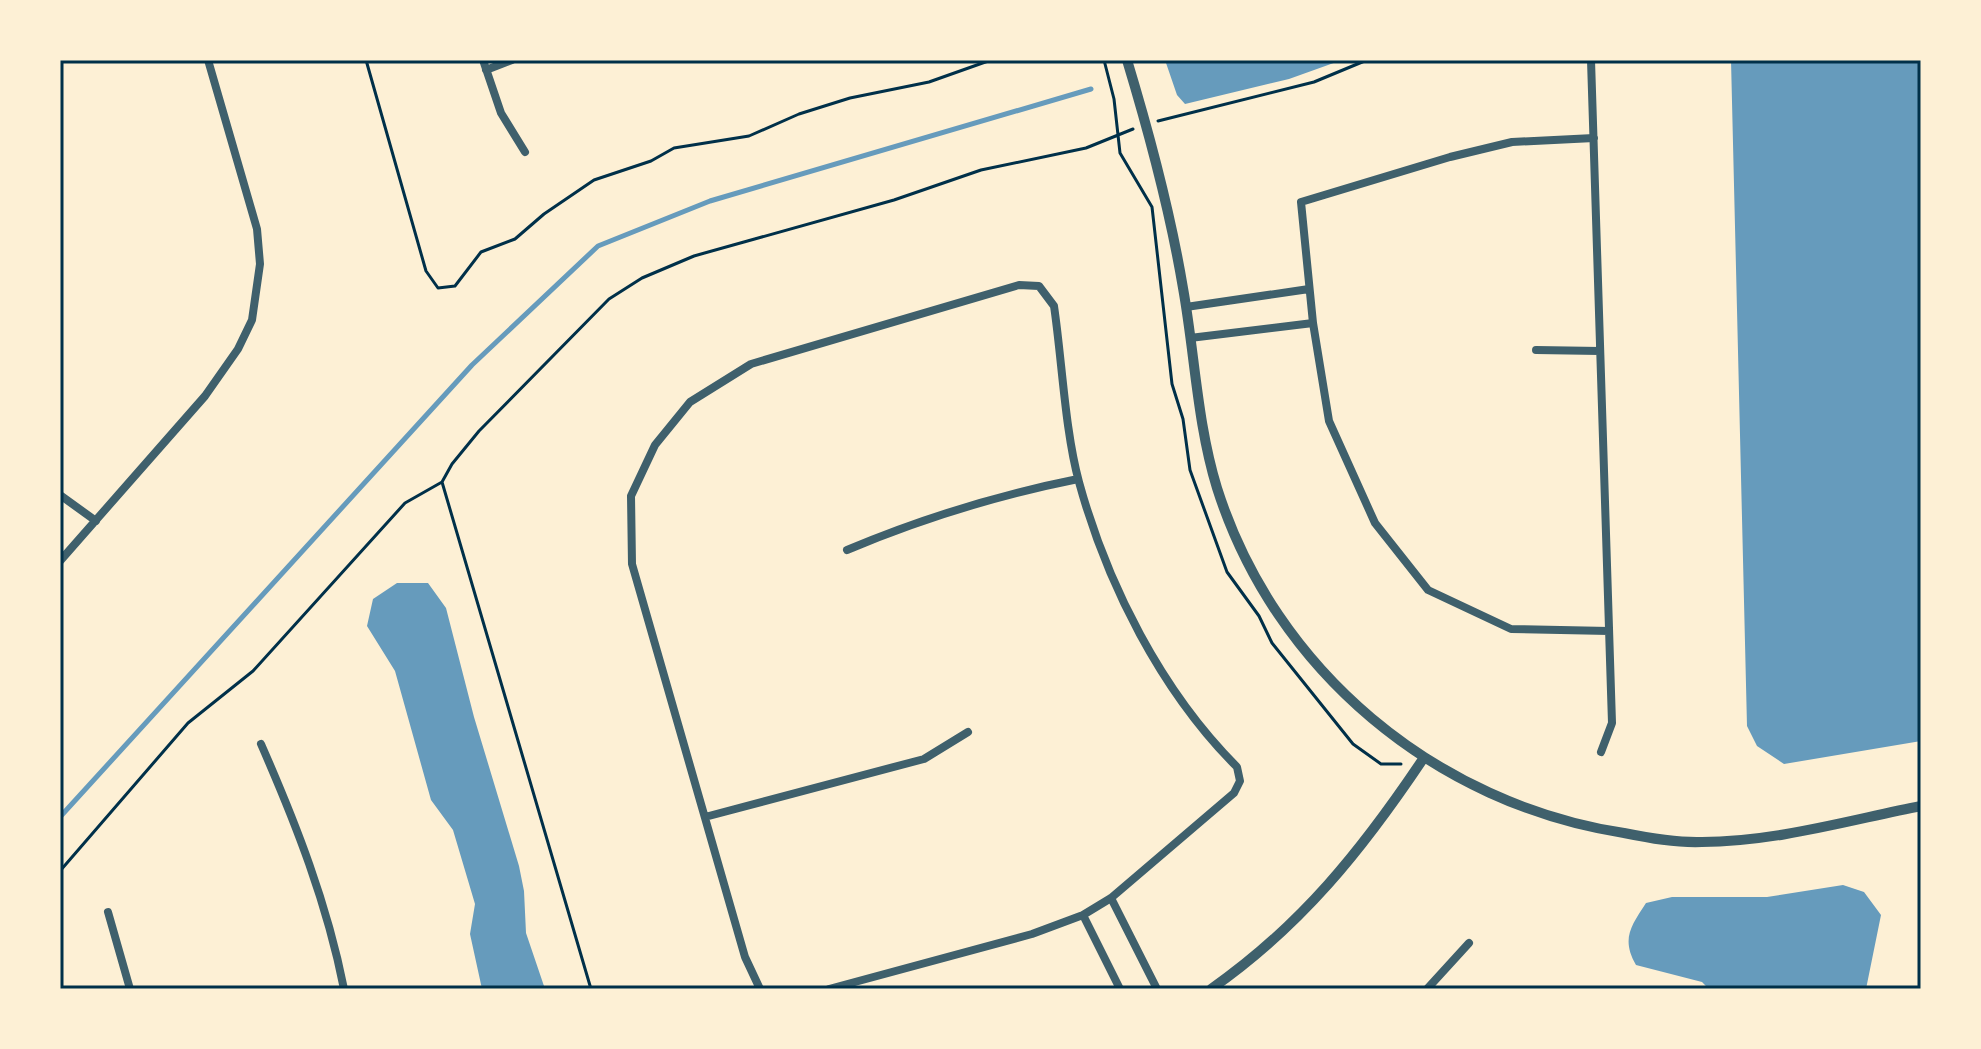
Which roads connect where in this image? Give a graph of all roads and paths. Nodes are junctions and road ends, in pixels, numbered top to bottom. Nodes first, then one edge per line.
1 (208, 60) edge
2 (366, 60) edge
3 (483, 60) edge
4 (512, 60) edge
5 (991, 60) edge
6 (1127, 60) edge
7 (1367, 60) edge
8 (1591, 60) edge
9 (486, 70) junction
10 (1158, 121) dead end
11 (1138, 126) dead end
12 (1594, 138) junction
13 (525, 152) dead end
14 (1309, 289) junction
15 (1186, 307) junction
16 (1313, 323) junction
17 (1190, 338) junction
18 (1536, 350) dead end
19 (1600, 351) junction
20 (1078, 479) junction
21 (442, 482) junction
22 (60, 495) edge
23 (96, 521) junction
24 (847, 550) dead end
25 (60, 561) edge
26 (1609, 631) junction
27 (968, 732) dead end
28 (261, 744) dead end
29 (1601, 752) dead end
30 (1423, 759) junction
31 (1921, 806) edge
32 (705, 817) junction
33 (60, 871) edge
34 (1111, 898) junction
35 (108, 912) dead end
36 (1083, 915) junction
37 (1469, 943) dead end
38 (130, 989) edge
39 (344, 989) edge
40 (591, 989) edge
41 (760, 989) edge
42 (829, 989) edge
43 (1120, 989) edge
44 (1157, 989) edge
45 (1211, 989) edge
46 (1427, 989) edge

1 - 23 street
2 - 5 path
3 - 9 street
4 - 9 street
6 - 15 street
7 - 10 path
8 - 12 street
9 - 13 street
11 - 21 path
12 - 14 street
12 - 19 street
14 - 15 street
14 - 16 street
15 - 17 street
16 - 17 street
16 - 26 street
17 - 30 street
18 - 19 street
19 - 26 street
20 - 24 street
20 - 32 street
20 - 34 street
21 - 33 path
21 - 40 path
22 - 23 street
23 - 25 street
26 - 29 street
27 - 32 street
28 - 39 street
30 - 31 street
30 - 45 street
32 - 41 street
34 - 36 street
34 - 44 street
35 - 38 street
36 - 42 street
36 - 43 street
37 - 46 street

